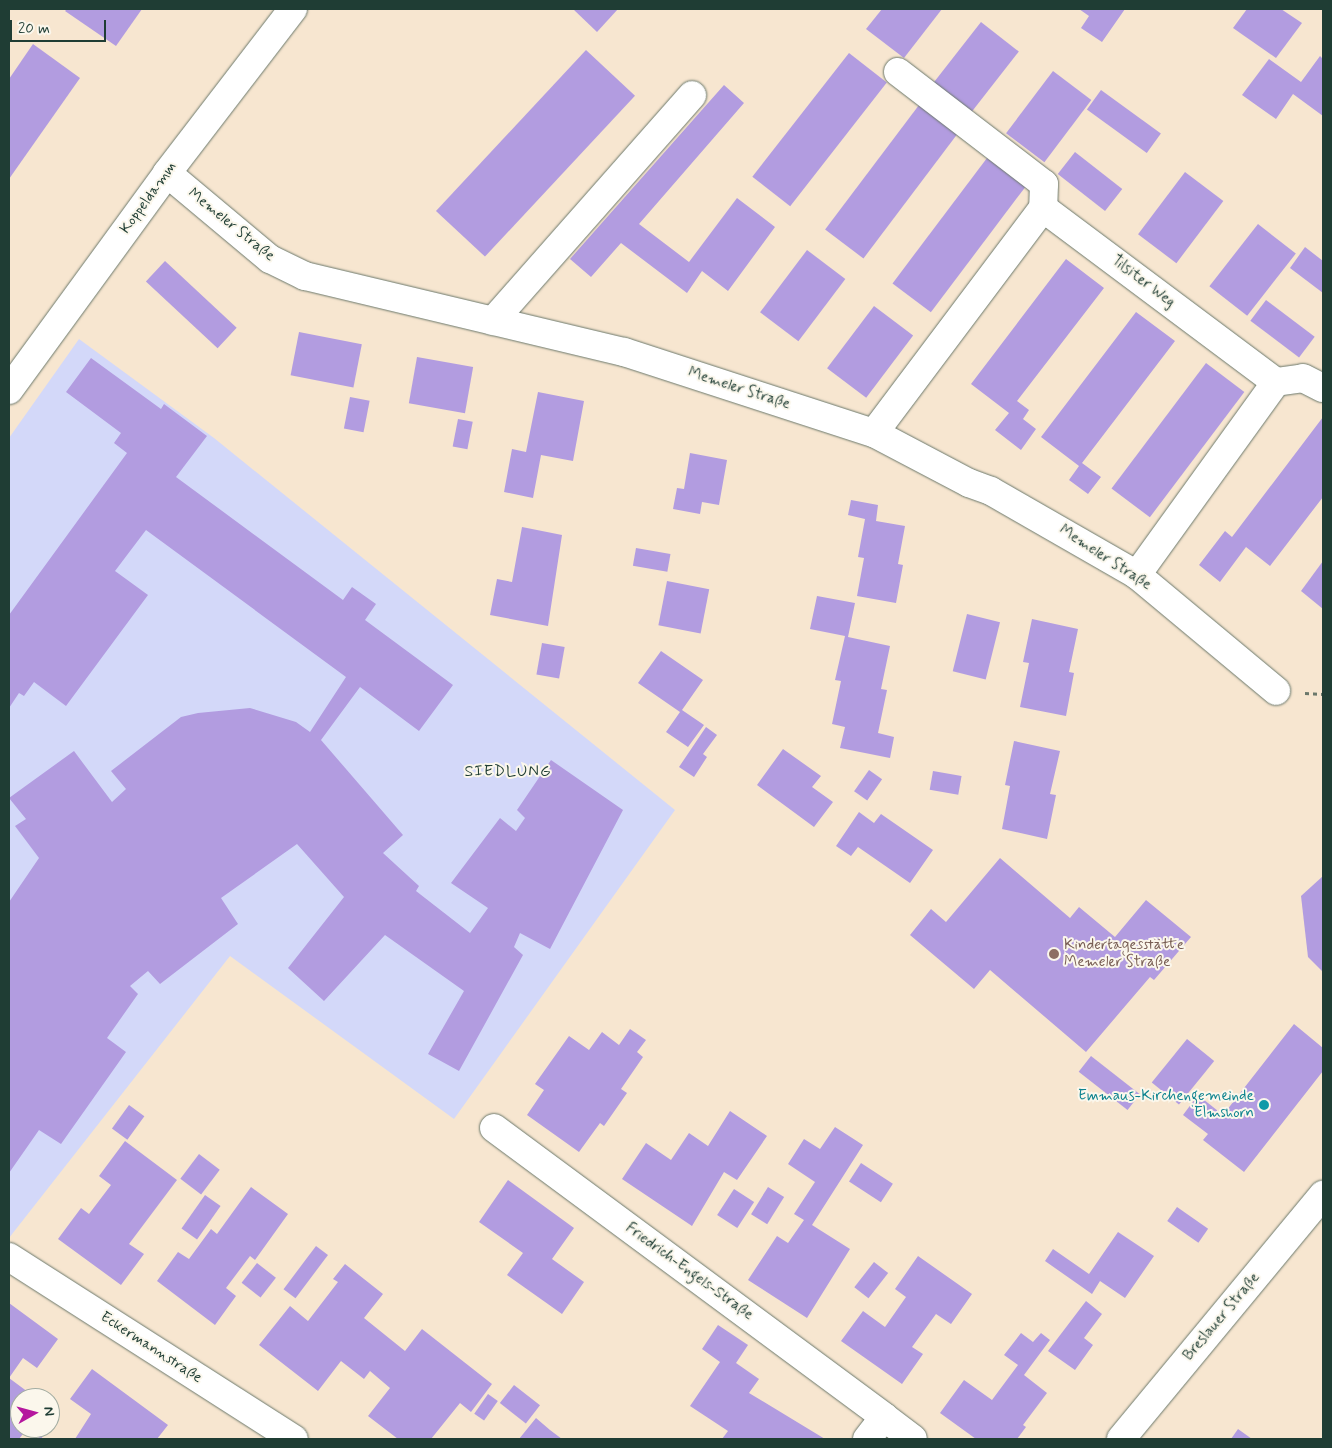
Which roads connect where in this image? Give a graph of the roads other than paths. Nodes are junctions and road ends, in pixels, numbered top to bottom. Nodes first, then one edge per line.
1 (293, 9) edge
2 (898, 72) dead end
3 (692, 95) dead end
4 (167, 173) junction
5 (1043, 208) junction
6 (493, 321) junction
7 (1276, 382) junction
8 (1323, 388) edge
9 (9, 390) edge
10 (874, 433) junction
11 (1137, 576) junction
12 (1276, 691) dead end
13 (494, 1128) dead end
14 (1323, 1195) edge
15 (9, 1257) edge
16 (884, 1417) junction
17 (294, 1439) edge
18 (867, 1439) edge
19 (913, 1439) edge
20 (1121, 1439) edge

1 - 4 street, Koppeldamm
2 - 5 street
3 - 6 street
4 - 6 street, Memeler Straße
4 - 9 street, Koppeldamm
5 - 7 street, Tilsiter Weg
5 - 10 street
6 - 10 street, Memeler Straße
7 - 8 street
7 - 11 street
10 - 11 street, Memeler Straße
11 - 12 street, Memeler Straße
13 - 16 street, Friedrich-Engels-Straße
14 - 20 street, Breslauer Straße
15 - 17 street, Eckermannstraße
16 - 18 street
16 - 19 street, Friedrich-Engels-Straße

